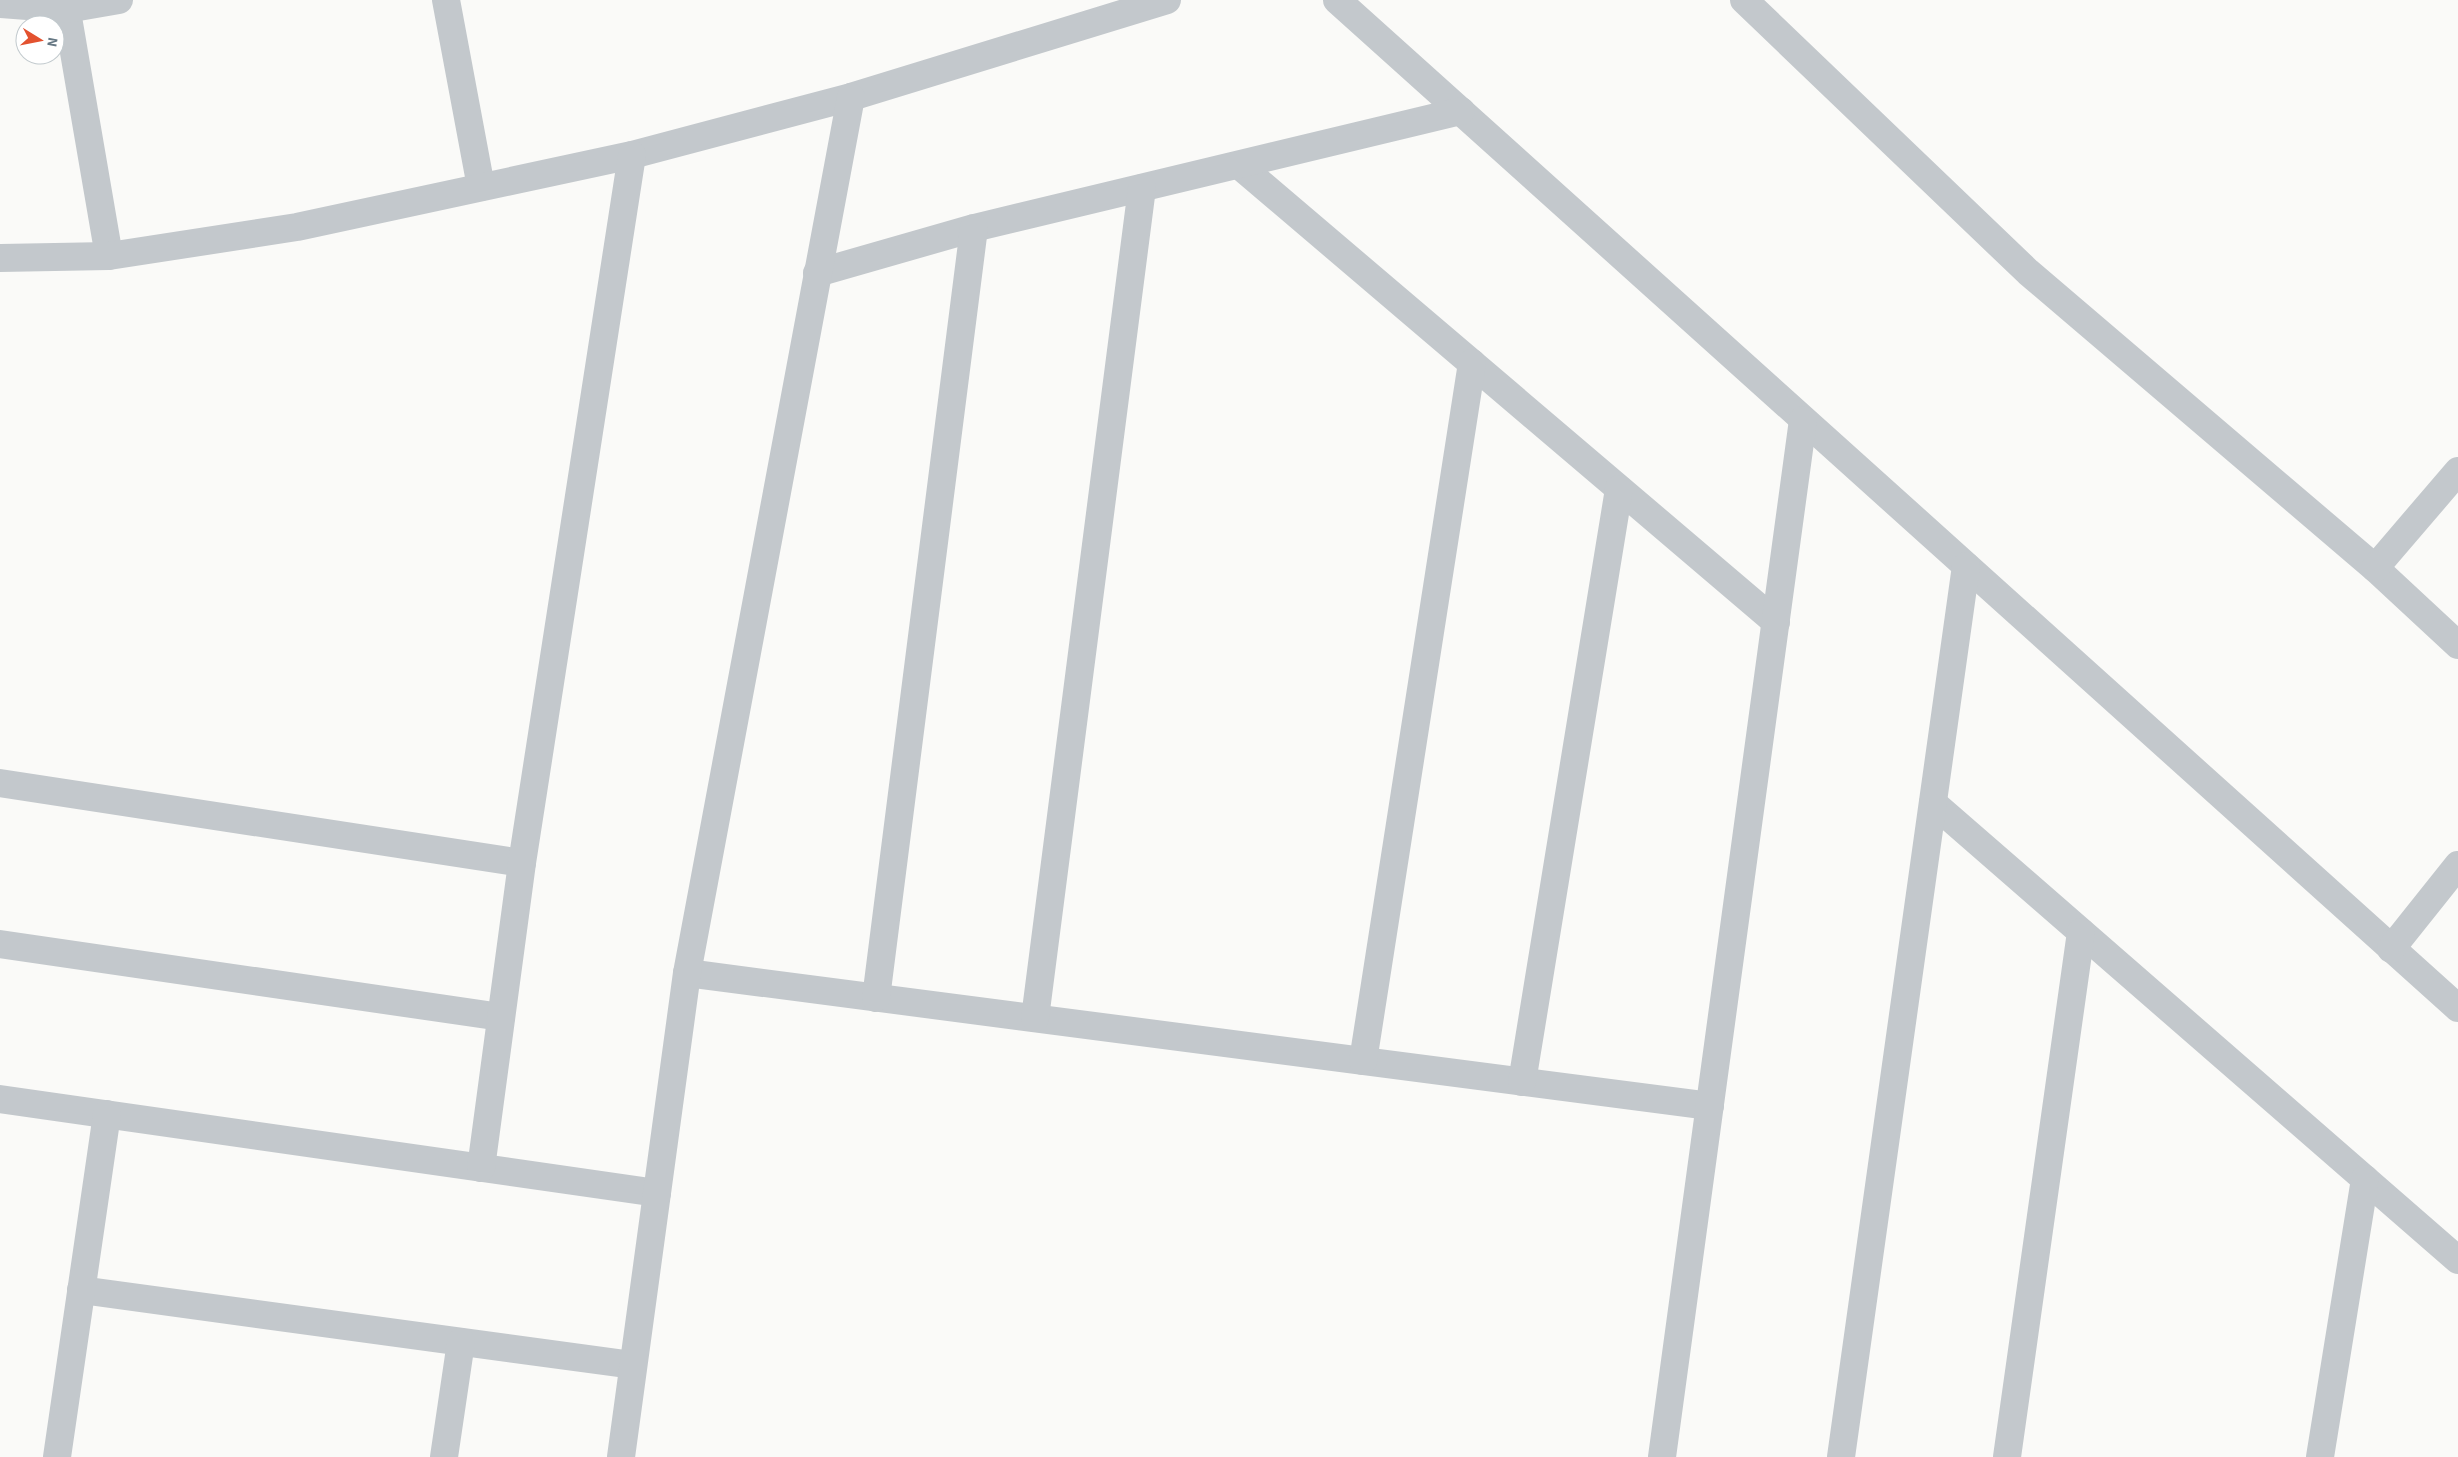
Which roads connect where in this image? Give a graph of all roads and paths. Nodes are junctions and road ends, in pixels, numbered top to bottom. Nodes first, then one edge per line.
1 (119, 0) edge
2 (446, 0) edge
3 (1167, 0) edge
4 (1337, 0) edge
5 (1744, 0) edge
6 (0, 4) edge
7 (66, 4) edge
8 (851, 96) junction
9 (1461, 111) junction
10 (632, 155) junction
11 (1239, 165) junction
12 (481, 186) junction
13 (1142, 188) junction
14 (974, 228) junction
15 (109, 256) junction
16 (0, 258) edge
17 (817, 273) junction
18 (1472, 363) junction
19 (1803, 420) junction
20 (2458, 471) edge
21 (1619, 489) junction
22 (1966, 566) junction
23 (2375, 568) junction
24 (1776, 622) junction
25 (2458, 645) edge
26 (0, 783) edge
27 (1933, 803) junction
28 (522, 863) junction
29 (2458, 865) edge
30 (2081, 932) junction
31 (0, 944) edge
32 (2391, 948) junction
33 (687, 973) junction
34 (876, 998) junction
35 (2458, 1008) edge
36 (501, 1017) junction
37 (1034, 1018) junction
38 (1363, 1061) junction
39 (1522, 1082) junction
40 (0, 1099) edge
41 (1710, 1106) junction
42 (107, 1114) junction
43 (481, 1168) junction
44 (2365, 1179) junction
45 (657, 1193) junction
46 (2458, 1260) edge
47 (81, 1290) junction
48 (461, 1342) junction
49 (634, 1365) junction
50 (57, 1457) edge
51 (444, 1457) edge
52 (621, 1457) edge
53 (1663, 1457) edge
54 (1841, 1457) edge
55 (2007, 1457) edge
56 (2320, 1457) edge

1 - 7 street
2 - 12 street
3 - 8 street
4 - 9 street
5 - 23 street
6 - 7 street
7 - 15 street
8 - 10 street
8 - 17 street
9 - 11 street
9 - 19 street
10 - 12 street
10 - 28 street
11 - 13 street
11 - 18 street
12 - 15 street
13 - 14 street
13 - 37 street
14 - 17 street
14 - 34 street
15 - 16 street
17 - 33 street
18 - 21 street
18 - 38 street
19 - 22 street
19 - 24 street
20 - 23 street
21 - 24 street
21 - 39 street
22 - 27 street
22 - 32 street
23 - 25 street
24 - 41 street
26 - 28 street
27 - 30 street
27 - 54 street
28 - 36 street
29 - 32 street
30 - 44 street
30 - 55 street
31 - 36 street
32 - 35 street
33 - 34 street
33 - 45 street
34 - 37 street
36 - 43 street
37 - 38 street
38 - 39 street
39 - 41 street
40 - 42 street
41 - 53 street
42 - 43 street
42 - 47 street
43 - 45 street
44 - 46 street
44 - 56 street
45 - 49 street
47 - 48 street
47 - 50 street
48 - 49 street
48 - 51 street
49 - 52 street

